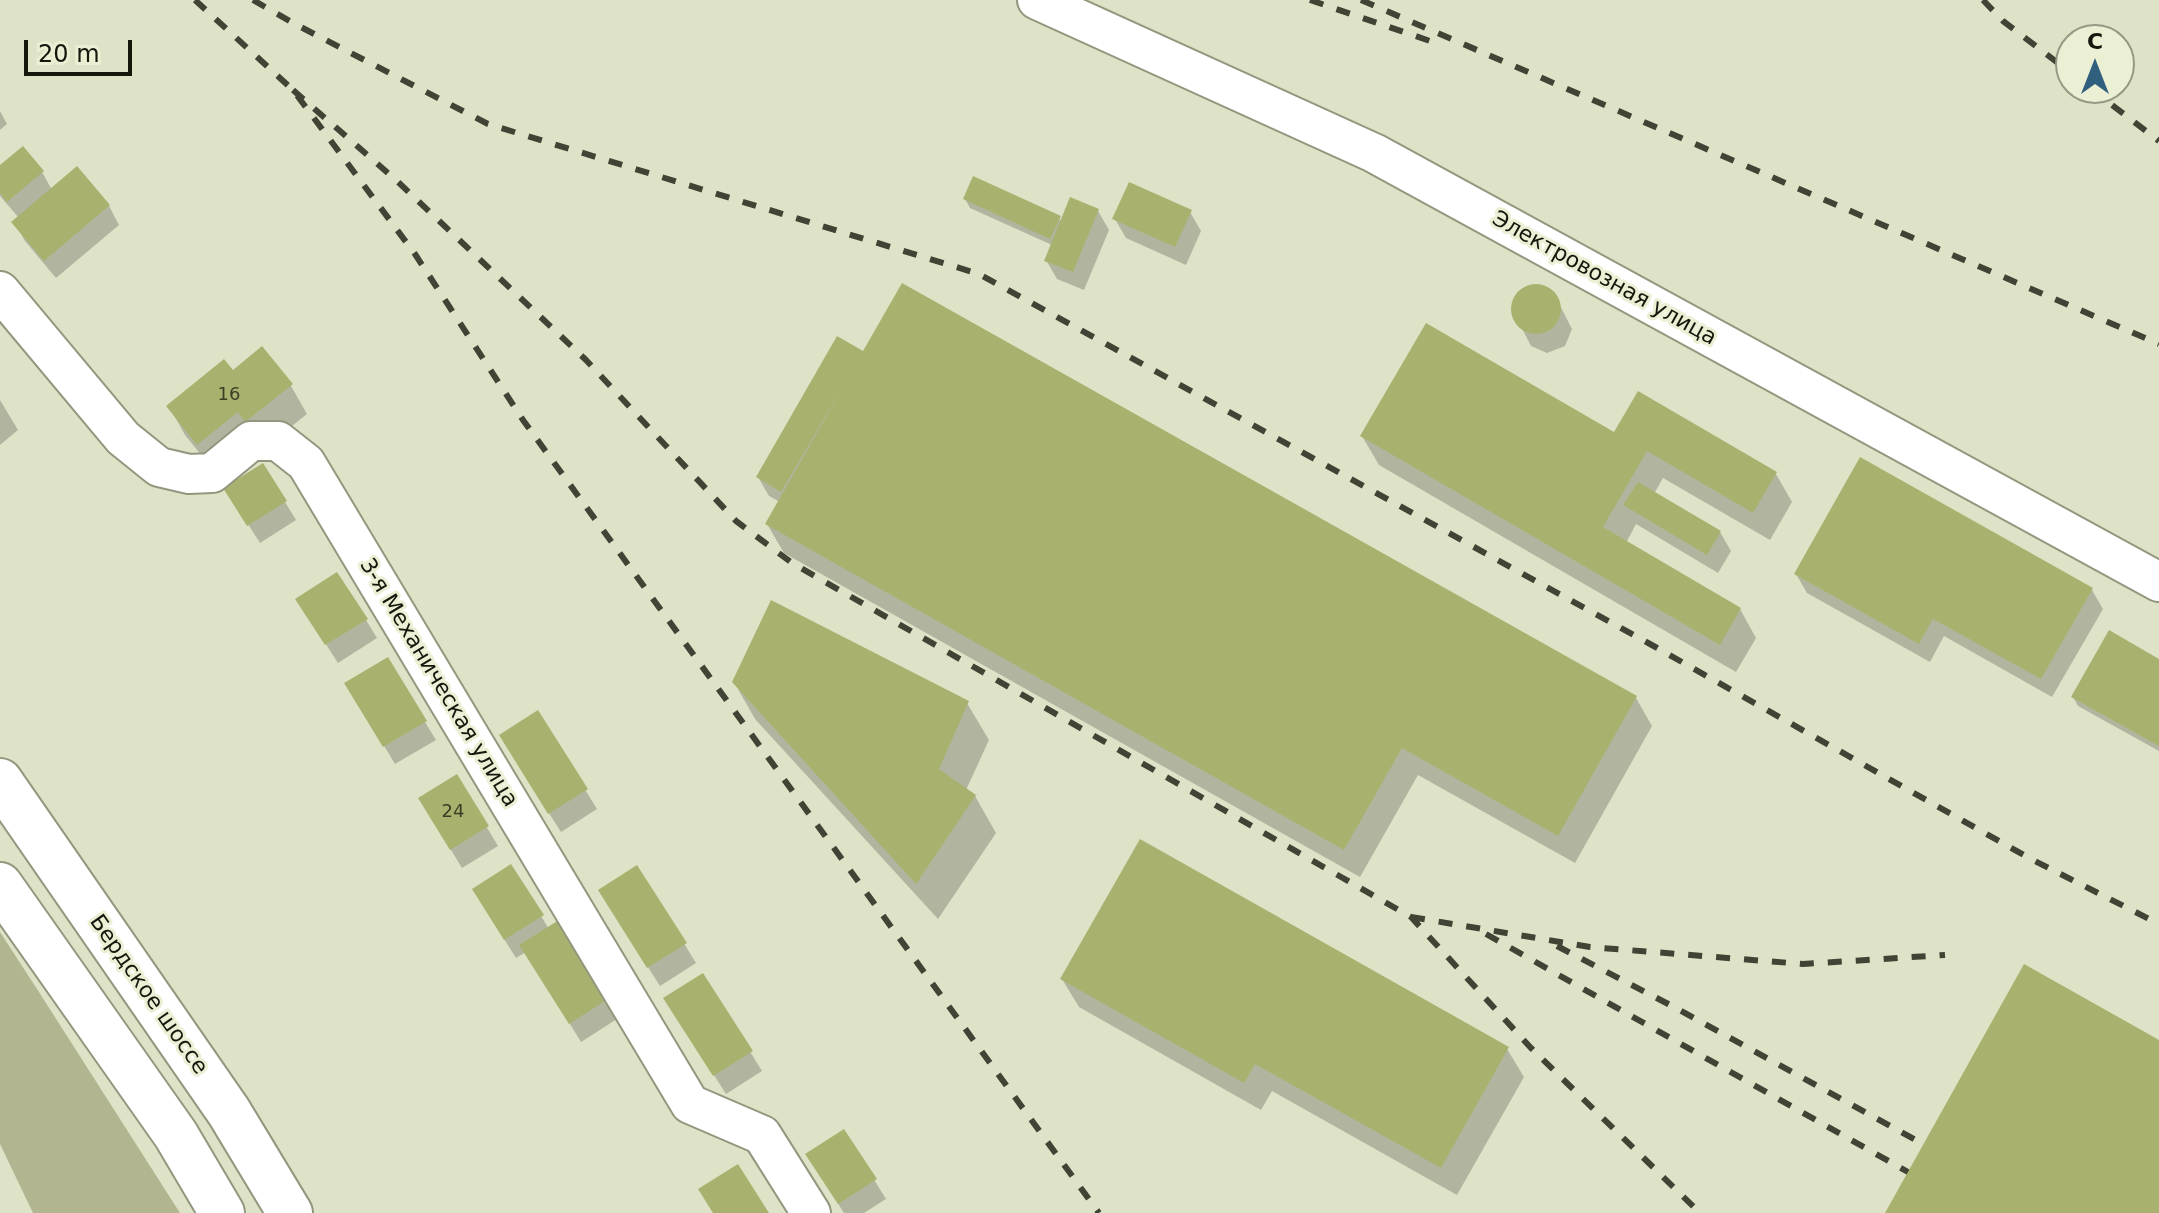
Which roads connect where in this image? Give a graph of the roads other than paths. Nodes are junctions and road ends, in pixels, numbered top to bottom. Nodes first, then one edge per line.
1 (1037, 0) edge
2 (0, 291) edge
3 (2159, 582) edge
4 (0, 781) edge
5 (0, 885) edge
6 (222, 1213) edge
7 (290, 1213) edge
8 (811, 1213) edge

1 - 3 street, Электровозная улица
2 - 8 street, 3-я Механическая улица
4 - 7 highway, Бердское шоссе
5 - 6 highway

